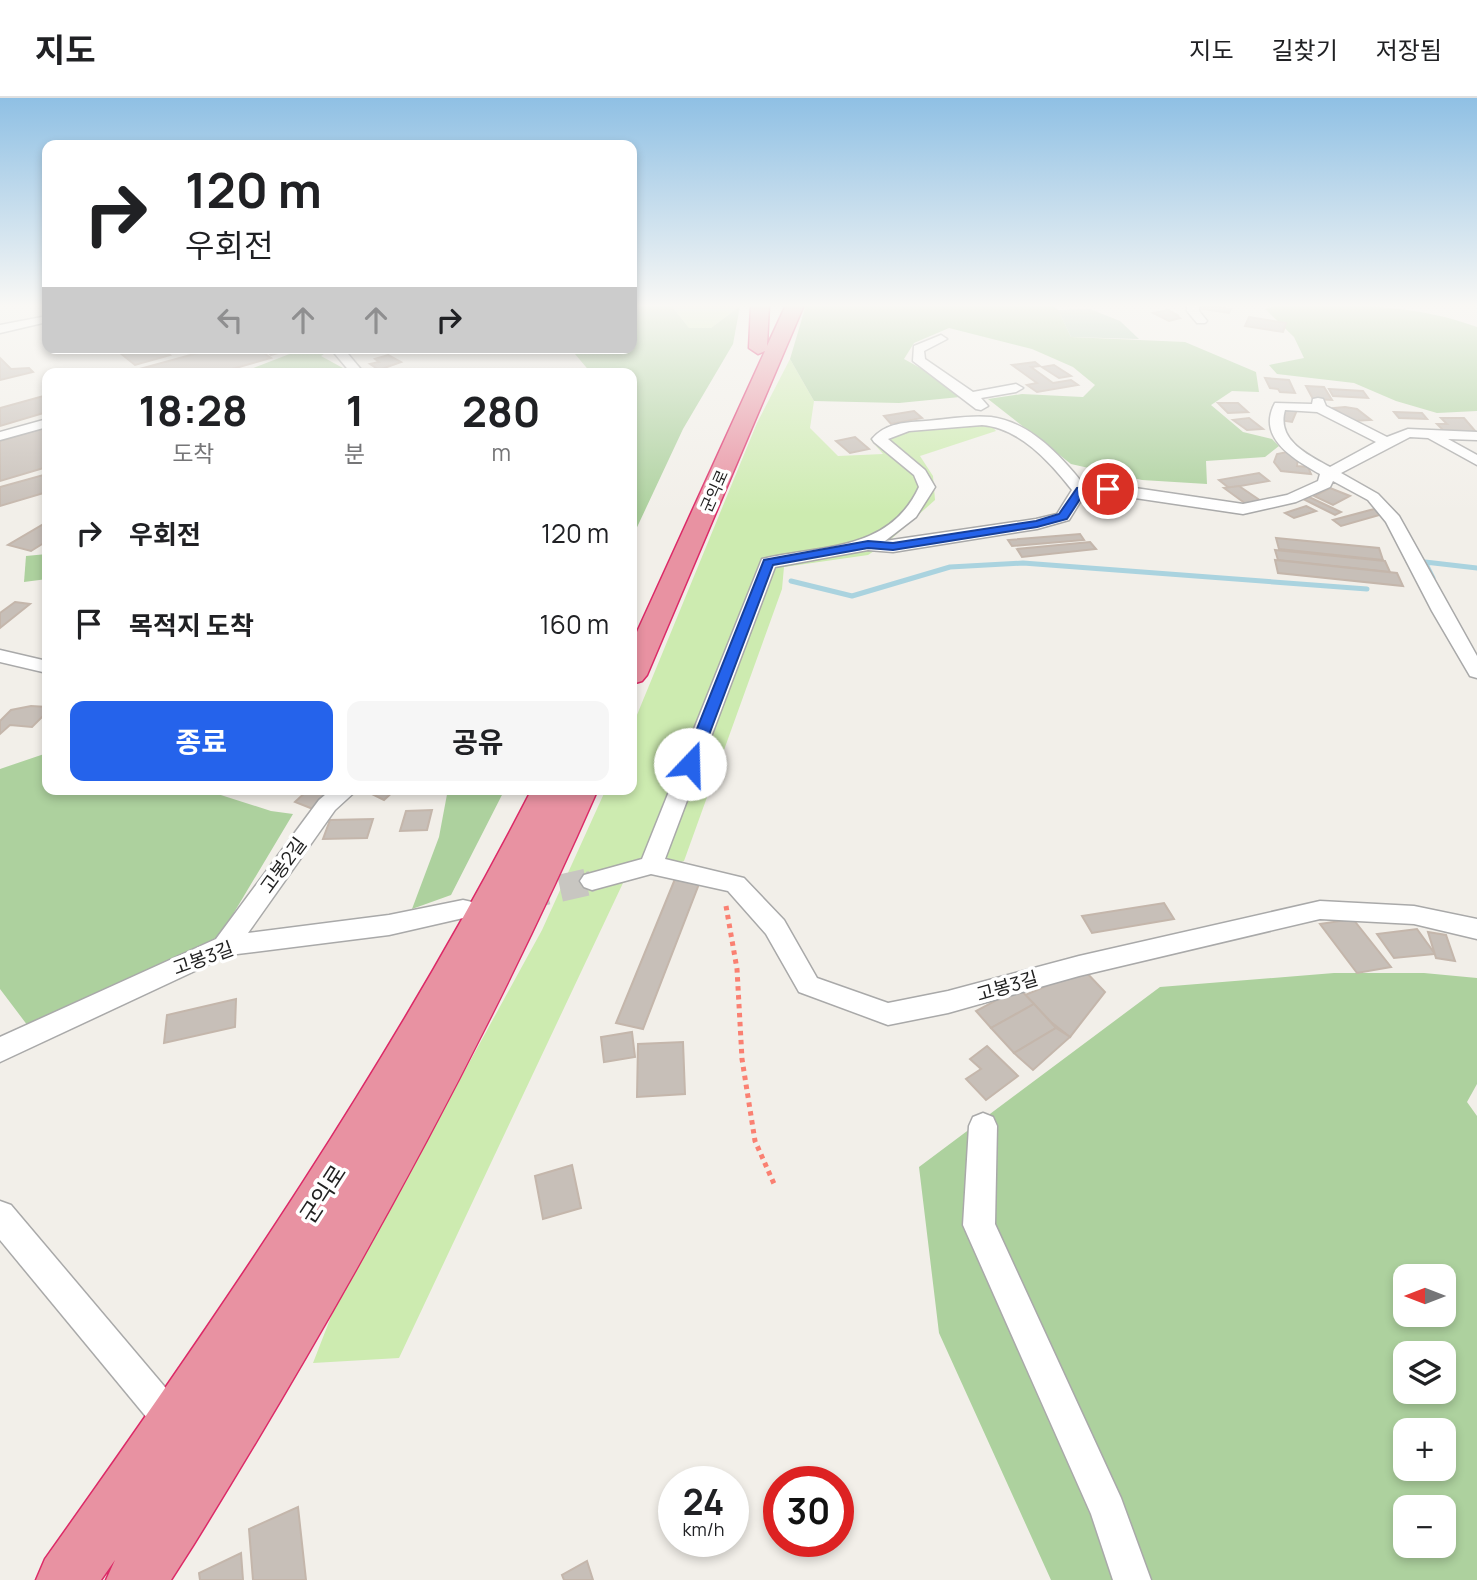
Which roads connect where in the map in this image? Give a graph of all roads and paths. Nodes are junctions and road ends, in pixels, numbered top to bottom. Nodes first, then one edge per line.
1 (754, 374) edge
2 (757, 374) edge
3 (939, 374) edge
4 (1016, 388) dead end
5 (971, 396) junction
6 (1319, 405) joint
7 (999, 423) junction
8 (42, 424) edge
9 (1428, 434) junction
10 (0, 436) edge
11 (1477, 436) edge
12 (1387, 442) junction
13 (1477, 461) edge
14 (1328, 474) junction
15 (1080, 490) junction
16 (868, 545) junction
17 (659, 558) dead end
18 (0, 656) edge
19 (637, 663) edge
20 (42, 666) edge
21 (1477, 672) edge
22 (340, 795) edge
23 (546, 795) edge
24 (578, 795) edge
25 (651, 865) junction
26 (592, 881) tunnel mouth
27 (722, 881) junction
28 (463, 909) dead end
29 (1477, 929) edge
30 (225, 946) junction
31 (0, 1050) edge
32 (983, 1126) dead end
33 (775, 1186) dead end
34 (0, 1216) edge
35 (174, 1424) junction
36 (66, 1580) edge
37 (136, 1580) edge
38 (1132, 1580) edge

1 - 17 highway, 군익로
2 - 19 highway, 군익로
3 - 5 street
4 - 5 street
5 - 7 street
6 - 12 street
6 - 14 street
7 - 15 street
7 - 16 street
8 - 10 street
9 - 11 street
9 - 12 street
9 - 13 street
12 - 14 street
14 - 15 street
14 - 21 street
15 - 16 street
16 - 25 street
18 - 20 street
22 - 30 street, 고봉2길
23 - 35 highway, 군익로
24 - 37 highway, 군익로
25 - 26 street, 고봉3길
25 - 27 street, 고봉3길
27 - 29 street, 고봉3길
27 - 33 path
28 - 30 street, 고봉3길
30 - 31 street, 고봉3길
32 - 38 street
34 - 35 street
35 - 36 highway, 군익로

